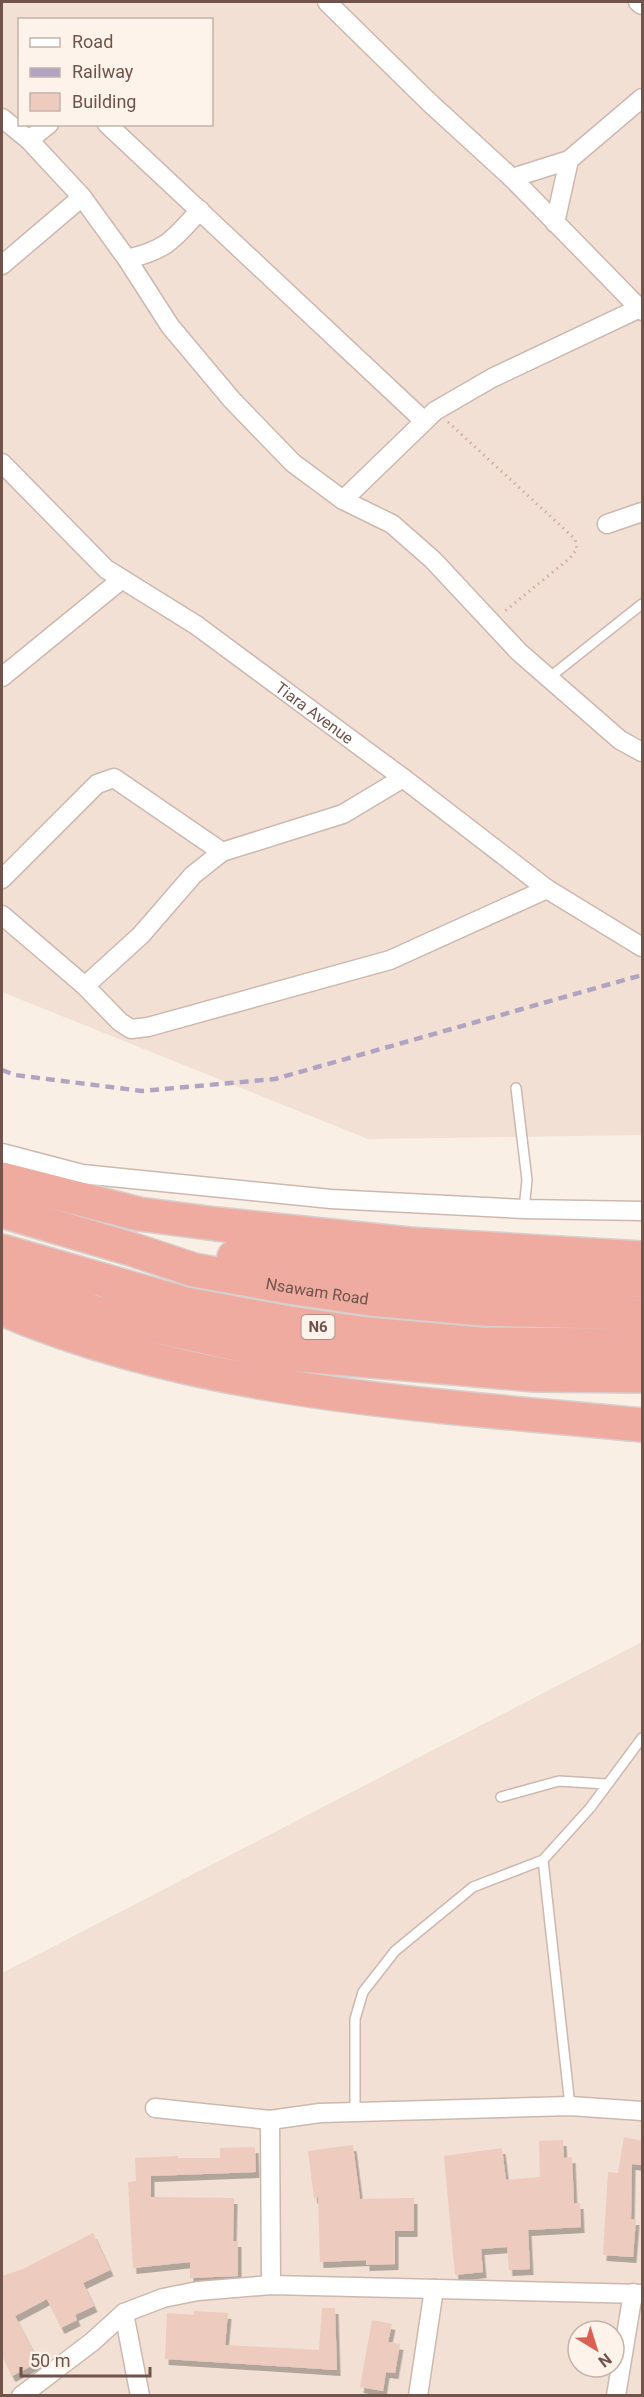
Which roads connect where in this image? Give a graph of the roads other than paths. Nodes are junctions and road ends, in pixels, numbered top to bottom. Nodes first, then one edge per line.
1 (327, 2) edge
2 (638, 2) edge
3 (642, 5) edge
4 (642, 98) edge
5 (2, 118) edge
6 (46, 126) edge
7 (109, 126) edge
8 (29, 140) junction
9 (569, 160) junction
10 (512, 178) junction
11 (82, 197) junction
12 (200, 210) junction
13 (555, 223) junction
14 (127, 259) junction
15 (2, 265) edge
16 (642, 309) edge
17 (429, 415) junction
18 (4, 471) edge
19 (343, 500) junction
20 (642, 512) edge
21 (608, 524) dead end
22 (122, 579) junction
23 (642, 604) edge
24 (2, 677) edge
25 (550, 677) junction
26 (642, 752) edge
27 (403, 778) junction
28 (222, 852) junction
29 (2, 879) edge
30 (547, 889) junction
31 (2, 915) edge
32 (642, 947) edge
33 (85, 986) junction
34 (516, 1088) dead end
35 (2, 1153) edge
36 (2, 1179) edge
37 (524, 1209) junction
38 (2, 1211) edge
39 (642, 1211) edge
40 (134, 1250) junction
41 (2, 1251) edge
42 (642, 1258) edge
43 (2, 1279) edge
44 (642, 1280) edge
45 (2, 1309) edge
46 (642, 1313) edge
47 (642, 1345) edge
48 (642, 1376) edge
49 (642, 1412) edge
50 (526, 1414) junction
51 (642, 1425) edge
52 (642, 1738) edge
53 (606, 1784) junction
54 (501, 1797) dead end
55 (543, 1860) junction
56 (570, 2106) junction
57 (155, 2108) dead end
58 (642, 2111) edge
59 (355, 2113) junction
60 (270, 2120) junction
61 (271, 2285) junction
62 (434, 2289) junction
63 (638, 2293) edge
64 (124, 2313) junction
65 (21, 2396) edge
66 (140, 2396) edge
67 (418, 2396) edge
68 (616, 2396) edge

1 - 10 street
2 - 3 street
4 - 9 street
5 - 8 street
6 - 8 street
7 - 12 street
8 - 11 street
9 - 10 street
9 - 13 street
10 - 13 street
11 - 14 street
11 - 15 street
12 - 14 street
12 - 17 street
13 - 16 street
14 - 19 street
16 - 17 street
17 - 19 street
18 - 22 street, Tiara Avenue
19 - 25 street
20 - 21 street
22 - 24 street
22 - 27 street, Tiara Avenue
23 - 25 lane
25 - 26 street
27 - 28 street
27 - 30 street, Tiara Avenue
28 - 29 street
28 - 33 street
30 - 32 street, Tiara Avenue
30 - 33 street
31 - 33 street
34 - 37 lane
35 - 37 street
36 - 42 highway
37 - 39 street
38 - 40 highway, Nsawam Road / N6
40 - 44 highway
40 - 46 highway, Nsawam Road / N6
41 - 47 highway, N6
43 - 48 highway
45 - 50 highway
49 - 50 highway
50 - 51 highway
52 - 53 lane
53 - 54 lane
53 - 55 lane
55 - 56 lane
55 - 59 lane
56 - 58 street
56 - 59 street
57 - 60 street
59 - 60 street
60 - 61 street
61 - 62 street
61 - 64 street
62 - 63 street
62 - 67 street
63 - 68 street
64 - 65 street
64 - 66 street

